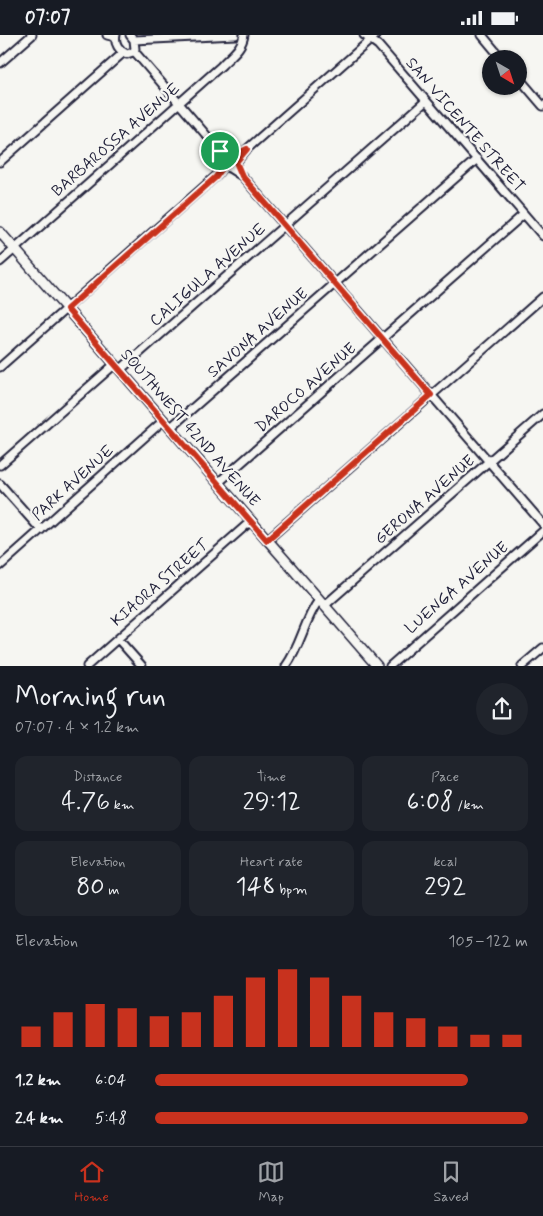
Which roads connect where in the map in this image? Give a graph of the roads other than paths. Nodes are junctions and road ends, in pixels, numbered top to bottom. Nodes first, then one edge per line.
1 (32, 35) edge
2 (107, 35) edge
3 (235, 35) edge
4 (244, 35) edge
5 (364, 35) edge
6 (482, 35) edge
7 (116, 36) edge
8 (374, 37) edge
9 (132, 38) edge
10 (494, 50) edge
11 (134, 51) junction
12 (123, 53) junction
13 (0, 63) edge
14 (528, 88) edge
15 (426, 101) junction
16 (179, 103) junction
17 (543, 106) edge
18 (477, 159) junction
19 (0, 162) edge
20 (231, 163) junction
21 (524, 214) junction
22 (284, 225) junction
23 (0, 232) edge
24 (543, 236) edge
25 (15, 248) junction
26 (0, 262) edge
27 (335, 283) junction
28 (543, 297) edge
29 (67, 309) junction
30 (382, 339) junction
31 (0, 367) edge
32 (118, 367) junction
33 (431, 395) junction
34 (543, 414) edge
35 (164, 420) junction
36 (170, 428) junction
37 (489, 462) junction
38 (0, 465) edge
39 (218, 483) junction
40 (0, 484) edge
41 (251, 521) junction
42 (543, 524) edge
43 (41, 530) junction
44 (543, 531) edge
45 (267, 540) junction
46 (0, 566) edge
47 (322, 603) junction
48 (118, 639) junction
49 (543, 648) edge
50 (369, 662) edge
51 (87, 666) edge
52 (142, 666) edge
53 (286, 666) edge
54 (377, 666) edge
55 (390, 666) edge
56 (522, 666) edge

1 - 13 street
2 - 7 street
3 - 9 street
4 - 16 street, BARBAROSSA AVENUE
5 - 8 street, SAN VICENTE STREET
6 - 10 street
7 - 12 street
8 - 15 street, SAN VICENTE STREET
8 - 20 street
9 - 11 street
11 - 12 street
11 - 16 street
12 - 19 street
14 - 17 street
15 - 18 street, SAN VICENTE STREET
15 - 22 street, CALIGULA AVENUE
16 - 20 street
16 - 25 street, BARBAROSSA AVENUE
18 - 21 street, SAN VICENTE STREET
18 - 27 street, SAVONA AVENUE
20 - 22 street
20 - 29 street
21 - 24 street, SAN VICENTE STREET
21 - 30 street, DAROCO AVENUE
22 - 27 street
22 - 32 street, CALIGULA AVENUE
23 - 25 main road, SOUTHWEST 42ND AVENUE
25 - 26 street, BARBAROSSA AVENUE
25 - 29 main road, SOUTHWEST 42ND AVENUE
27 - 30 street
27 - 36 street, SAVONA AVENUE
28 - 33 street
29 - 31 street
29 - 32 main road, SOUTHWEST 42ND AVENUE
30 - 33 street
30 - 39 street, DAROCO AVENUE
32 - 35 main road, SOUTHWEST 42ND AVENUE
32 - 38 street, CALIGULA AVENUE
33 - 37 street
33 - 45 street
34 - 37 street, GERONA AVENUE
35 - 36 main road, SOUTHWEST 42ND AVENUE
35 - 43 street, PARK AVENUE
36 - 39 main road, SOUTHWEST 42ND AVENUE
37 - 42 street
37 - 47 street, GERONA AVENUE
39 - 41 main road, SOUTHWEST 42ND AVENUE
40 - 43 street
41 - 45 main road, SOUTHWEST 42ND AVENUE
41 - 48 street, KIAORA STREET
43 - 46 street, PARK AVENUE
44 - 55 street, LUENGA AVENUE
45 - 47 main road, SOUTHWEST 42ND AVENUE
47 - 50 main road, SOUTHWEST 42ND AVENUE
47 - 53 street, GERONA AVENUE
48 - 51 street, KIAORA STREET
48 - 52 street
49 - 56 street
50 - 54 main road, SOUTHWEST 42ND AVENUE

